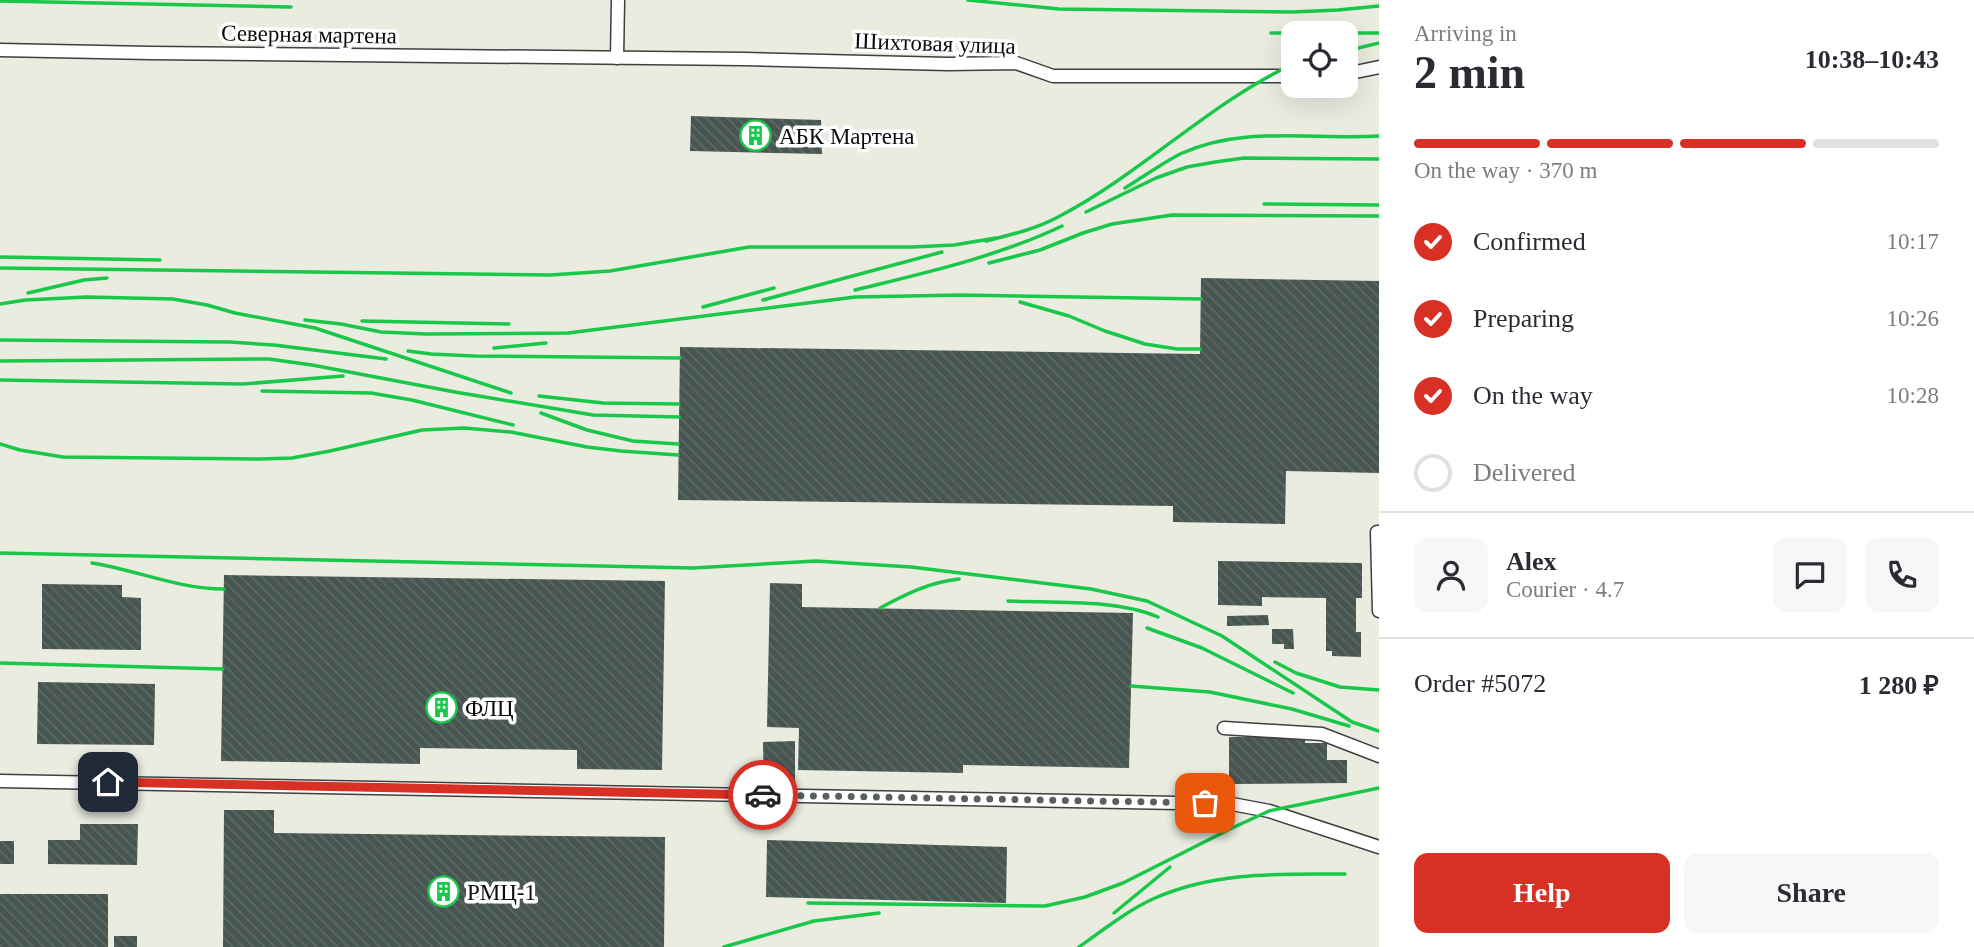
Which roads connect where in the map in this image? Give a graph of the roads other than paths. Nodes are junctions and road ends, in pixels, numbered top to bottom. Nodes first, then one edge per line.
1 (618, 0) edge
2 (0, 50) edge
3 (617, 58) junction
4 (1379, 67) edge
5 (1358, 71) edge
6 (1281, 76) edge
7 (1378, 532) edge
8 (1379, 611) edge
9 (1224, 727) dead end
10 (1379, 756) edge
11 (0, 780) edge
12 (1379, 847) edge

1 - 3 street
2 - 3 street, Северная мартена
3 - 6 street, Шихтовая улица
4 - 5 street
7 - 8 street
9 - 10 street
11 - 12 street

